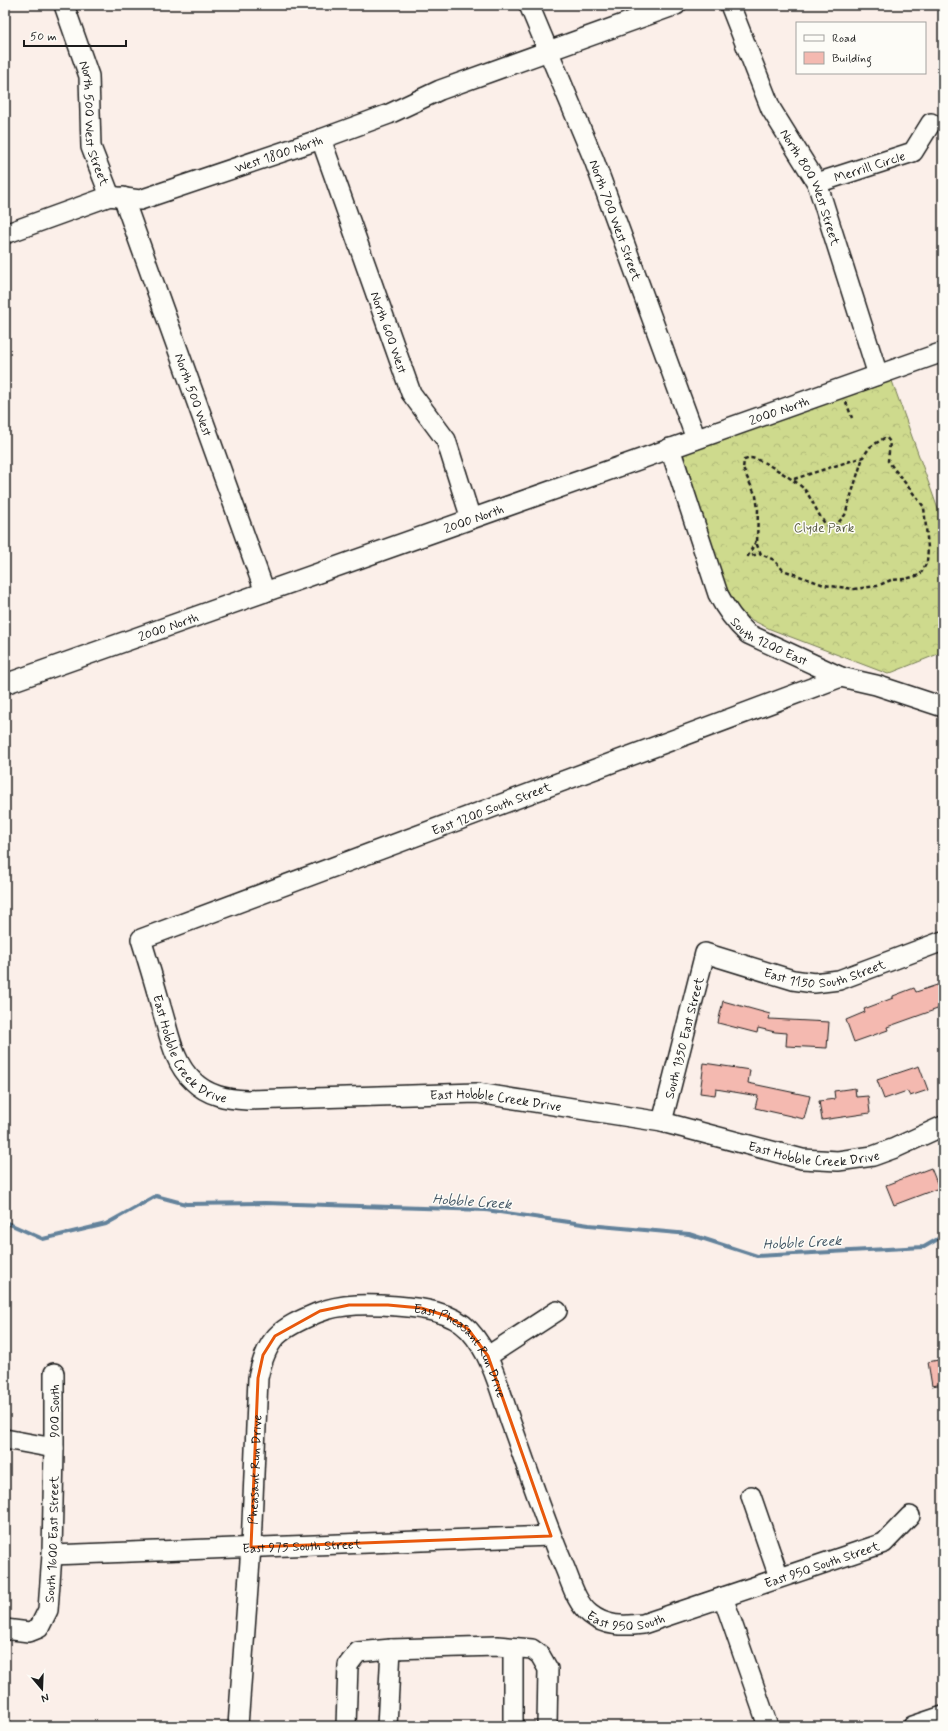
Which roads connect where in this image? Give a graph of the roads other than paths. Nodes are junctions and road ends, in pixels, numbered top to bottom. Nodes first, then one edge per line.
1 (64, 5) edge
2 (529, 5) edge
3 (676, 5) edge
4 (730, 5) edge
5 (548, 50) junction
6 (931, 123) dead end
7 (321, 139) junction
8 (817, 183) junction
9 (116, 197) junction
10 (5, 234) edge
11 (943, 352) edge
12 (878, 375) junction
13 (696, 439) junction
14 (670, 448) junction
15 (471, 519) junction
16 (265, 592) junction
17 (841, 677) junction
18 (5, 684) edge
19 (943, 707) edge
20 (141, 939) joint
21 (943, 940) edge
22 (705, 953) joint
23 (662, 1122) junction
24 (943, 1126) edge
25 (557, 1312) dead end
26 (275, 1336) joint
27 (488, 1356) junction
28 (54, 1373) dead end
29 (5, 1439) edge
30 (54, 1448) junction
31 (751, 1496) dead end
32 (910, 1516) dead end
33 (551, 1536) junction
34 (251, 1547) junction
35 (52, 1555) junction
36 (779, 1577) junction
37 (723, 1597) junction
38 (5, 1630) edge
39 (513, 1648) junction
40 (390, 1649) junction
41 (943, 1716) edge
42 (238, 1726) edge
43 (346, 1726) edge
44 (387, 1726) edge
45 (513, 1726) edge
46 (547, 1726) edge
47 (768, 1726) edge
48 (913, 1726) edge

1 - 9 street, North 500 West Street
2 - 5 street, North 700 West Street
3 - 5 street, West 1800 North
4 - 8 street, North 800 West Street
5 - 7 street, West 1800 North
5 - 13 street, North 700 West Street
6 - 8 street, Merrill Circle
7 - 9 street, West 1800 North
7 - 15 street, North 600 West
8 - 12 street, North 800 West Street
9 - 10 street, West 1800 North
9 - 16 street, North 500 West
11 - 12 street, 2000 North
12 - 13 street, 2000 North
13 - 14 street, 2000 North
14 - 15 street, 2000 North
14 - 17 street, South 1200 East
15 - 16 street, 2000 North
16 - 18 street, 2000 North
17 - 19 street, South 1200 East
17 - 20 street, East 1200 South Street
20 - 23 street, East Hobble Creek Drive
21 - 22 street, East 1150 South Street
22 - 23 street, South 1350 East Street
23 - 24 street, East Hobble Creek Drive
25 - 27 street
26 - 27 street, East Pheasant Run Drive
26 - 34 street, Pheasant Run Drive
27 - 33 street, East Pheasant Run Drive
28 - 30 street, 900 South
29 - 30 street
30 - 35 street, South 1600 East Street
31 - 36 street
32 - 36 street, East 950 South Street
33 - 34 street, East 975 South Street
33 - 37 street, East 950 South
34 - 35 street, East 975 South Street
34 - 42 street, Pheasant Run Drive
35 - 38 street, South 1600 East Street
36 - 37 street, East 950 South Street
37 - 47 street
39 - 40 street
39 - 45 street
39 - 46 street
40 - 43 street
40 - 44 street
41 - 48 street

